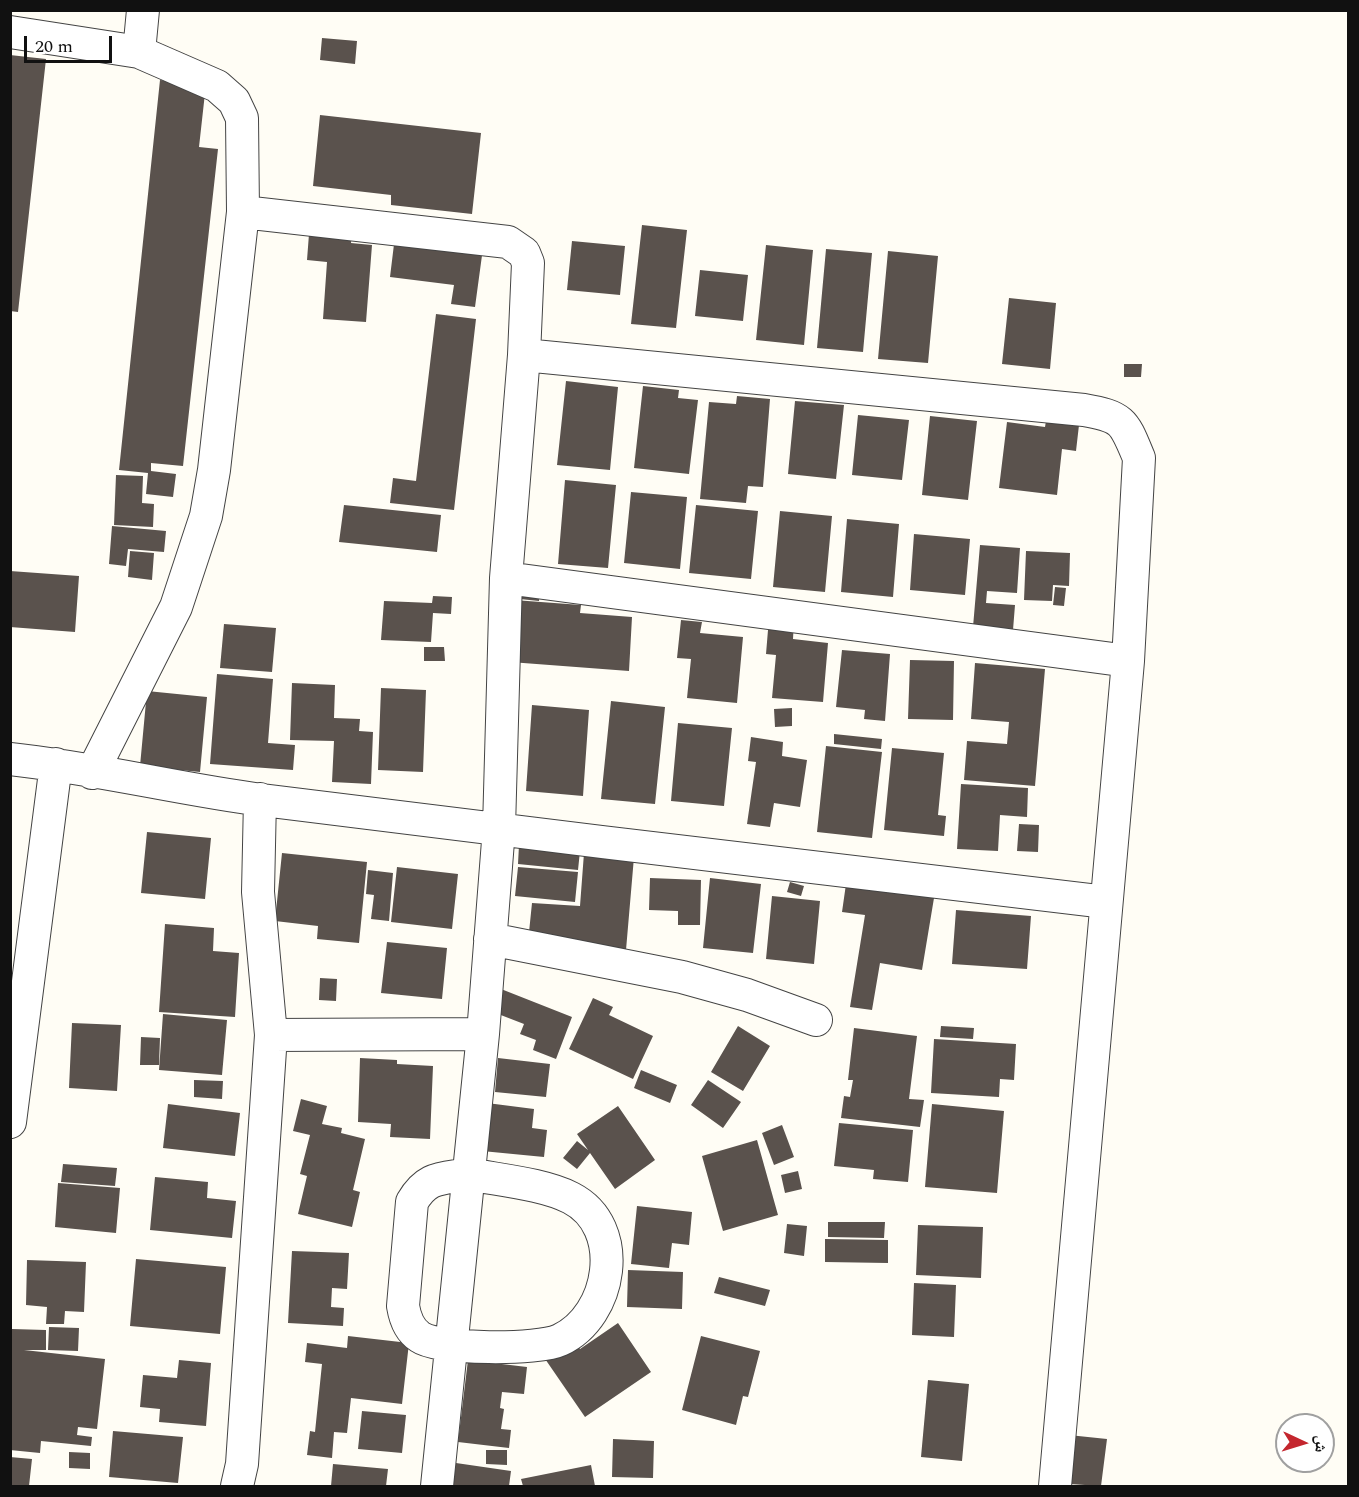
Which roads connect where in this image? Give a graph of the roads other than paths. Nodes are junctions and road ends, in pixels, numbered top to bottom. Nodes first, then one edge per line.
1 (143, 10) edge
2 (10, 32) edge
3 (139, 51) junction
4 (243, 212) junction
5 (524, 355) junction
6 (507, 578) junction
7 (1128, 661) junction
8 (10, 759) edge
9 (56, 764) junction
10 (92, 773) junction
11 (260, 799) junction
12 (499, 828) junction
13 (1106, 902) junction
14 (490, 939) junction
15 (816, 1020) dead end
16 (483, 1034) junction
17 (271, 1035) junction
18 (10, 1122) edge
19 (469, 1174) junction
20 (451, 1346) junction
21 (237, 1486) edge
22 (437, 1486) edge
23 (1055, 1486) edge

1 - 3 street
2 - 3 street
3 - 4 street
4 - 5 street
4 - 10 street
5 - 6 street
5 - 7 street
6 - 7 street
6 - 12 street
7 - 13 street
8 - 9 street
9 - 10 street
9 - 18 street
10 - 11 street
11 - 12 street
11 - 17 street
12 - 13 street
12 - 14 street
13 - 23 street
14 - 15 street
14 - 16 street
16 - 17 street
16 - 19 street
17 - 21 street
19 - 20 street
19 - 20 street
19 - 20 street
20 - 22 street

